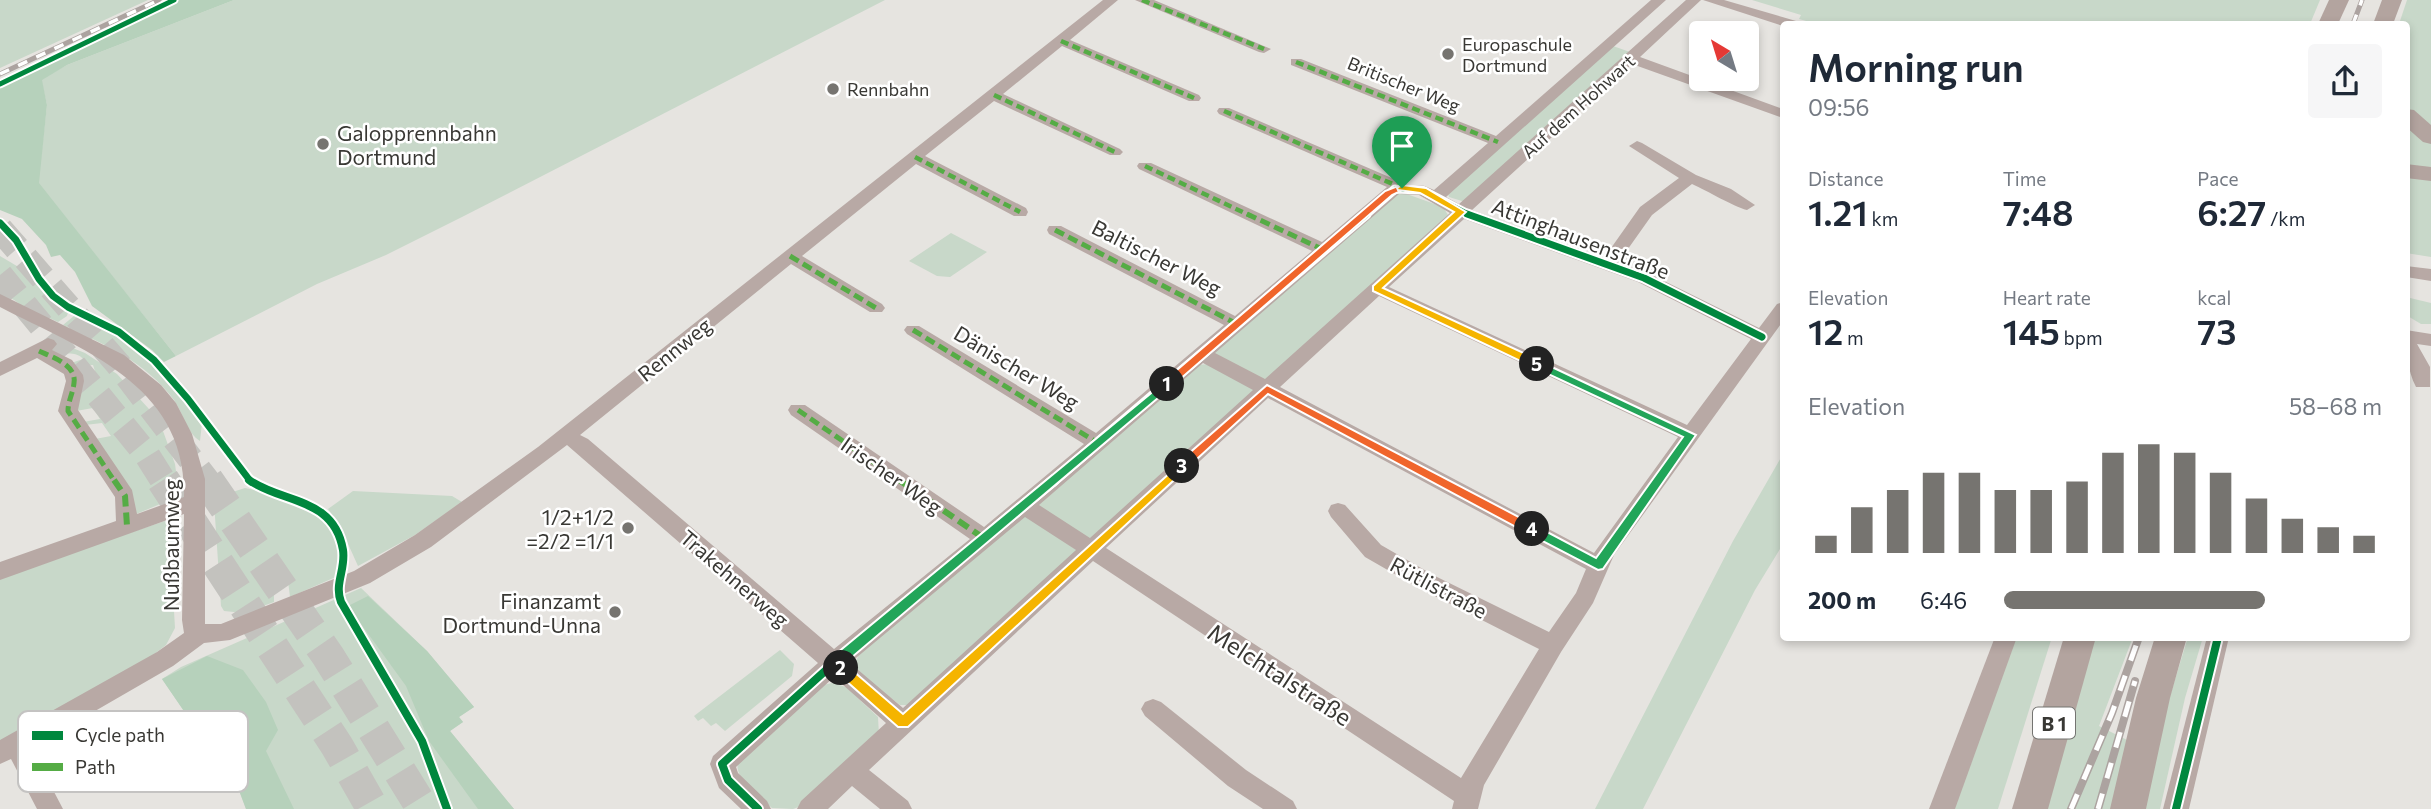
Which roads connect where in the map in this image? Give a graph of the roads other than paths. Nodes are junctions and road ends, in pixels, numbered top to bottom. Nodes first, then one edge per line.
1 (1111, 0) edge
2 (1142, 0) edge
3 (1659, 0) edge
4 (1694, 0) edge
5 (1710, 0) edge
6 (2339, 0) edge
7 (2392, 0) edge
8 (1638, 18) junction
9 (1781, 21) edge
10 (2329, 21) edge
11 (2384, 21) edge
12 (1665, 27) junction
13 (1061, 41) junction
14 (1264, 49) dead end
15 (1630, 58) junction
16 (1296, 62) dead end
17 (993, 95) junction
18 (1194, 99) dead end
19 (1224, 111) dead end
20 (1780, 113) edge
21 (2410, 119) edge
22 (2431, 137) edge
23 (1498, 142) junction
24 (1637, 146) dead end
25 (1115, 152) dead end
26 (915, 158) junction
27 (1145, 166) dead end
28 (2410, 171) edge
29 (2431, 174) edge
30 (1690, 178) junction
31 (1402, 188) junction
32 (1436, 197) junction
33 (1747, 205) dead end
34 (1020, 212) dead end
35 (1461, 212) junction
36 (1055, 230) dead end
37 (1324, 250) junction
38 (790, 256) junction
39 (1608, 264) junction
40 (2410, 265) edge
41 (2431, 268) edge
42 (2410, 272) edge
43 (2431, 275) edge
44 (1376, 288) junction
45 (0, 300) edge
46 (876, 308) dead end
47 (1780, 312) edge
48 (1237, 324) junction
49 (913, 330) dead end
50 (66, 334) junction
51 (1762, 337) junction
52 (2431, 340) edge
53 (2410, 343) edge
54 (2410, 344) edge
55 (2410, 348) edge
56 (38, 351) junction
57 (2431, 351) edge
58 (1202, 354) junction
59 (0, 370) edge
60 (2410, 372) edge
61 (2427, 387) edge
62 (1267, 388) junction
63 (798, 410) dead end
64 (1691, 435) junction
65 (565, 436) junction
66 (1098, 443) junction
67 (194, 502) junction
68 (1025, 506) junction
69 (1338, 511) dead end
70 (127, 526) junction
71 (985, 540) junction
72 (1092, 550) junction
73 (1598, 565) junction
74 (0, 571) edge
75 (200, 634) junction
76 (2005, 641) edge
77 (2079, 641) edge
78 (2170, 641) edge
79 (2217, 641) edge
80 (1553, 645) junction
81 (835, 663) junction
82 (1153, 709) dead end
83 (74, 711) edge
84 (903, 723) junction
85 (851, 771) junction
86 (38, 792) edge
87 (1467, 803) edge
88 (50, 809) edge
89 (758, 809) edge
90 (810, 809) edge
91 (899, 809) edge
92 (1284, 809) edge
93 (1942, 809) edge
94 (2030, 809) edge
95 (2128, 809) edge
96 (2176, 809) edge

1 - 13 street, Rennweg
2 - 14 street
3 - 8 street, Auf dem Hohwart
4 - 12 street, Auf dem Hohwart
5 - 9 street
6 - 10 highway
7 - 11 highway
8 - 12 street
8 - 23 street, Auf dem Hohwart
12 - 15 street, Auf dem Hohwart
13 - 17 street, Rennweg
13 - 18 street
15 - 20 street
15 - 35 street, Auf dem Hohwart
16 - 23 street, Britischer Weg
17 - 25 street
17 - 26 street, Rennweg
19 - 31 street
21 - 22 highway
23 - 32 street, Auf dem Hohwart
24 - 30 street
26 - 34 street
26 - 38 street, Rennweg
27 - 37 street
28 - 29 highway
30 - 33 street
30 - 39 street
31 - 32 street
31 - 37 street
32 - 35 street
35 - 39 street, Attinghausenstraße
35 - 44 street, Auf dem Hohwart
36 - 48 street, Baltischer Weg
37 - 48 street
38 - 46 street
38 - 65 street, Rennweg
39 - 51 street, Attinghausenstraße
40 - 41 street
42 - 43 street
44 - 62 street, Auf dem Hohwart
44 - 64 street
45 - 50 street, Nußbaumweg
47 - 51 street
48 - 58 street
49 - 66 street, Dänischer Weg
50 - 56 street
50 - 67 street, Nußbaumweg
51 - 64 street
52 - 53 street
54 - 57 street
55 - 61 street
56 - 59 street
56 - 70 street, Nußbaumweg
58 - 62 street
58 - 66 street
60 - 61 street
62 - 72 street, Auf dem Hohwart
62 - 73 street
63 - 71 street, Irischer Weg
64 - 73 street
65 - 75 street, Rennweg
65 - 81 street, Trakehnerweg
66 - 68 street
67 - 70 street
67 - 75 street, Nußbaumweg
68 - 71 street
68 - 72 street, Melchtalstraße
69 - 80 street, Rütlistraße
70 - 74 street
71 - 81 street
72 - 84 street, Auf dem Hohwart
72 - 87 street, Melchtalstraße
73 - 80 street
75 - 83 street
76 - 93 street
77 - 94 highway, B 1
78 - 95 highway
79 - 96 street
80 - 87 street
81 - 84 street, Trakehnerweg
81 - 89 street
82 - 92 street
84 - 85 street, Auf dem Hohwart
85 - 90 street, Auf dem Hohwart
85 - 91 street
86 - 88 street

